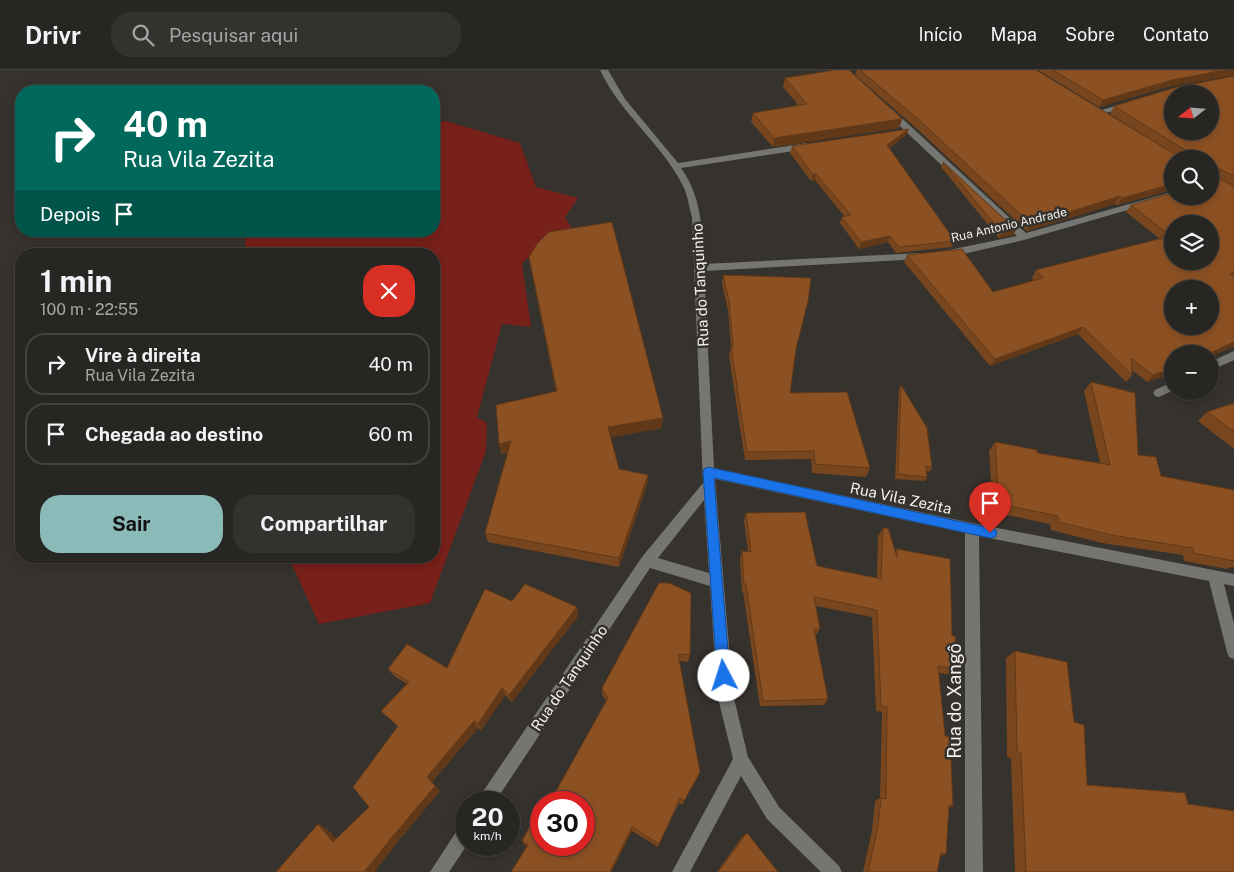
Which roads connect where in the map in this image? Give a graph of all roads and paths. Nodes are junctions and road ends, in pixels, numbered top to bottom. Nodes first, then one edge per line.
1 (604, 70) edge
2 (1135, 102) edge
3 (883, 105) edge
4 (1099, 112) edge
5 (911, 130) junction
6 (901, 132) edge
7 (812, 145) edge
8 (674, 166) junction
9 (1164, 197) edge
10 (1024, 237) junction
11 (699, 268) junction
12 (1234, 355) edge
13 (1219, 362) edge
14 (1164, 391) edge
15 (1160, 393) dead end
16 (709, 478) junction
17 (972, 530) junction
18 (648, 561) junction
19 (1215, 576) junction
20 (1234, 580) edge
21 (715, 581) junction
22 (1234, 652) edge
23 (741, 760) junction
24 (493, 791) edge
25 (455, 848) edge
26 (439, 872) edge
27 (681, 872) edge
28 (833, 872) edge
29 (974, 872) edge

1 - 8 street, Rua do Tanquinho
2 - 4 street
3 - 5 street
5 - 6 street
5 - 10 street
7 - 8 street
8 - 11 street, Rua do Tanquinho
9 - 10 street, Rua Antonio Andrade
10 - 11 street, Rua Antonio Andrade
11 - 16 street, Rua do Tanquinho
12 - 13 street
14 - 15 street
16 - 17 street, Rua Vila Zezita
16 - 18 street, Rua do Tanquinho
16 - 21 street
17 - 19 street, Rua Vila Zezita
17 - 29 street, Rua do Xangô
18 - 21 street
18 - 24 street, Rua do Tanquinho
19 - 20 street, Rua Vila Zezita
19 - 22 street
21 - 23 street
23 - 27 street
23 - 28 street
25 - 26 street

